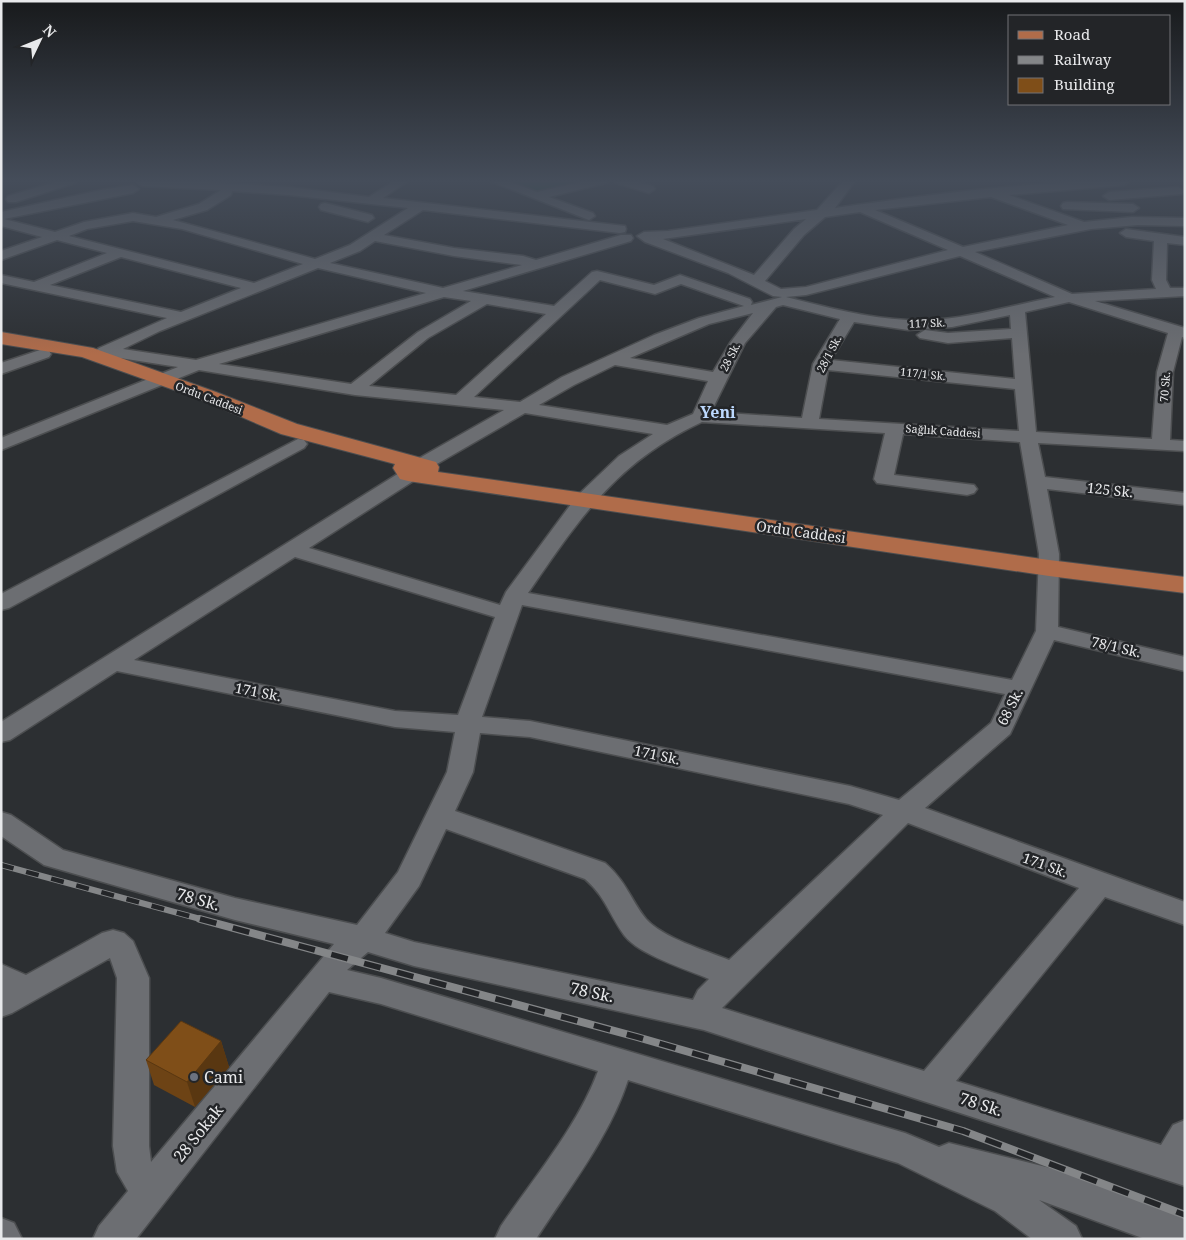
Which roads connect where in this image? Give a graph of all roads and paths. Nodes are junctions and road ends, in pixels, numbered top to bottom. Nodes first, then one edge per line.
1 (1161, 238) edge
2 (48, 239) edge
3 (67, 239) edge
4 (232, 239) edge
5 (370, 239) edge
6 (384, 239) edge
7 (598, 239) edge
8 (651, 239) edge
9 (796, 239) edge
10 (932, 239) edge
11 (1023, 239) edge
12 (1168, 239) edge
13 (1185, 241) edge
14 (962, 252) junction
15 (120, 253) junction
16 (466, 253) junction
17 (1, 256) edge
18 (528, 263) junction
19 (318, 264) junction
20 (502, 270) junction
21 (377, 276) junction
22 (1, 279) edge
23 (35, 286) junction
24 (256, 288) junction
25 (436, 289) junction
26 (1164, 292) junction
27 (1185, 292) edge
28 (403, 295) junction
29 (773, 295) junction
30 (1070, 298) junction
31 (485, 299) junction
32 (745, 302) junction
33 (1017, 309) junction
34 (557, 310) junction
35 (183, 317) junction
36 (704, 321) junction
37 (847, 321) junction
38 (1020, 332) junction
39 (1180, 332) edge
40 (1, 338) edge
41 (1, 347) edge
42 (100, 353) junction
43 (43, 354) junction
44 (614, 360) junction
45 (176, 362) junction
46 (198, 364) junction
47 (822, 364) junction
48 (1, 369) edge
49 (718, 378) junction
50 (146, 380) junction
51 (1024, 385) junction
52 (355, 390) junction
53 (461, 400) junction
54 (522, 407) junction
55 (700, 418) junction
56 (810, 423) junction
57 (895, 428) junction
58 (669, 431) junction
59 (1, 436) edge
60 (1028, 437) junction
61 (298, 444) junction
62 (1161, 444) junction
63 (1, 445) edge
64 (1185, 446) edge
65 (417, 469) junction
66 (1036, 482) junction
67 (967, 489) dead end
68 (590, 495) junction
69 (1185, 498) edge
70 (294, 550) junction
71 (1049, 561) junction
72 (1185, 572) edge
73 (1185, 585) edge
74 (1, 604) edge
75 (511, 606) junction
76 (1046, 631) junction
77 (113, 663) junction
78 (1185, 664) edge
79 (1019, 689) junction
80 (470, 726) junction
81 (1, 734) edge
82 (904, 811) junction
83 (438, 816) junction
84 (1, 822) edge
85 (1099, 884) junction
86 (1185, 914) edge
87 (364, 939) junction
88 (733, 976) junction
89 (322, 978) junction
90 (9, 990) edge
91 (704, 1016) junction
92 (618, 1061) junction
93 (930, 1088) junction
94 (905, 1149) junction
95 (1180, 1157) edge
96 (151, 1191) junction
97 (524, 1235) edge
98 (1185, 1236) edge
99 (112, 1239) edge
100 (1063, 1239) edge

1 - 26 street
2 - 17 street
3 - 15 street
4 - 19 street
5 - 19 street
6 - 16 street
7 - 18 street
8 - 29 street, 117 Sk.
9 - 29 street
10 - 14 street
11 - 14 street
12 - 13 street
14 - 29 street
14 - 30 street
15 - 23 street
15 - 24 street
16 - 18 street
16 - 20 street
18 - 20 street
19 - 21 street
19 - 24 street
20 - 25 street
21 - 25 street
21 - 28 street
22 - 23 street
23 - 35 street
24 - 35 street
25 - 28 street
25 - 31 street
25 - 46 street
26 - 27 street, 117 Sk.
26 - 30 street, 117 Sk.
28 - 45 street
29 - 32 street
29 - 36 street
29 - 37 street, 117 Sk.
29 - 49 street, 28 Sk.
30 - 33 street, 117 Sk.
30 - 39 street
31 - 34 street
31 - 52 street
32 - 34 street
32 - 36 street
33 - 37 street, 117 Sk.
33 - 38 street, 68 Sk.
34 - 53 street
35 - 42 street
36 - 44 street
37 - 38 street
37 - 47 street, 28/1 Sk.
38 - 51 street, 68 Sk.
39 - 62 street, 70 Sk.
40 - 42 main road, Ordu Caddesi
41 - 43 main road, Ordu Caddesi
42 - 45 street
42 - 50 main road, Ordu Caddesi
43 - 48 street
43 - 50 main road, Ordu Caddesi
44 - 49 street
44 - 54 street
45 - 46 street
45 - 50 street
46 - 50 street
46 - 52 street
47 - 51 street, 117/1 Sk.
47 - 56 street, 28/1 Sk.
49 - 55 street, 28 Sk.
50 - 59 street
50 - 61 main road, Ordu Caddesi
50 - 63 street
50 - 65 main road, Ordu Caddesi
51 - 60 street, 68 Sk.
52 - 53 street
53 - 54 street
54 - 58 street
54 - 65 street
55 - 56 street, Sağlık Caddesi
55 - 58 street, 28 Sokak
56 - 57 street, Sağlık Caddesi
57 - 60 street, Sağlık Caddesi
57 - 67 street
58 - 68 street, 28 Sokak
60 - 62 street, Sağlık Caddesi
60 - 66 street, 68 Sk.
61 - 65 main road, Ordu Caddesi
61 - 74 street
62 - 64 street, Sağlık Caddesi
65 - 68 main road, Ordu Caddesi
65 - 70 street
66 - 69 street, 125 Sk.
66 - 71 street, 68 Sk.
68 - 71 main road, Ordu Caddesi
68 - 75 street, 28 Sokak
70 - 75 street
70 - 77 street
71 - 72 main road, Ordu Caddesi
71 - 73 main road, Ordu Caddesi
71 - 76 street, 68 Sk.
75 - 79 street
75 - 80 street, 28 Sokak
76 - 78 street, 78/1 Sk.
76 - 79 street, 68 Sk.
77 - 80 street, 171 Sk.
77 - 81 street
79 - 82 street, 68 Sk.
80 - 82 street, 171 Sk.
80 - 83 street, 28 Sokak
82 - 85 street, 171 Sk.
82 - 88 street, 68 Sk.
83 - 87 street, 28 Sokak
83 - 88 street
84 - 87 street, 78 Sk.
85 - 86 street, 171 Sk.
85 - 93 street
87 - 89 street, 28 Sokak
87 - 91 street, 78 Sk.
88 - 91 street, 68 Sk.
89 - 92 street
89 - 96 street, 28 Sokak
90 - 96 street
91 - 93 street, 78 Sk.
92 - 94 street
92 - 97 street
93 - 95 street, 78 Sk.
94 - 98 street
94 - 100 street
96 - 99 street, 28 Sokak

